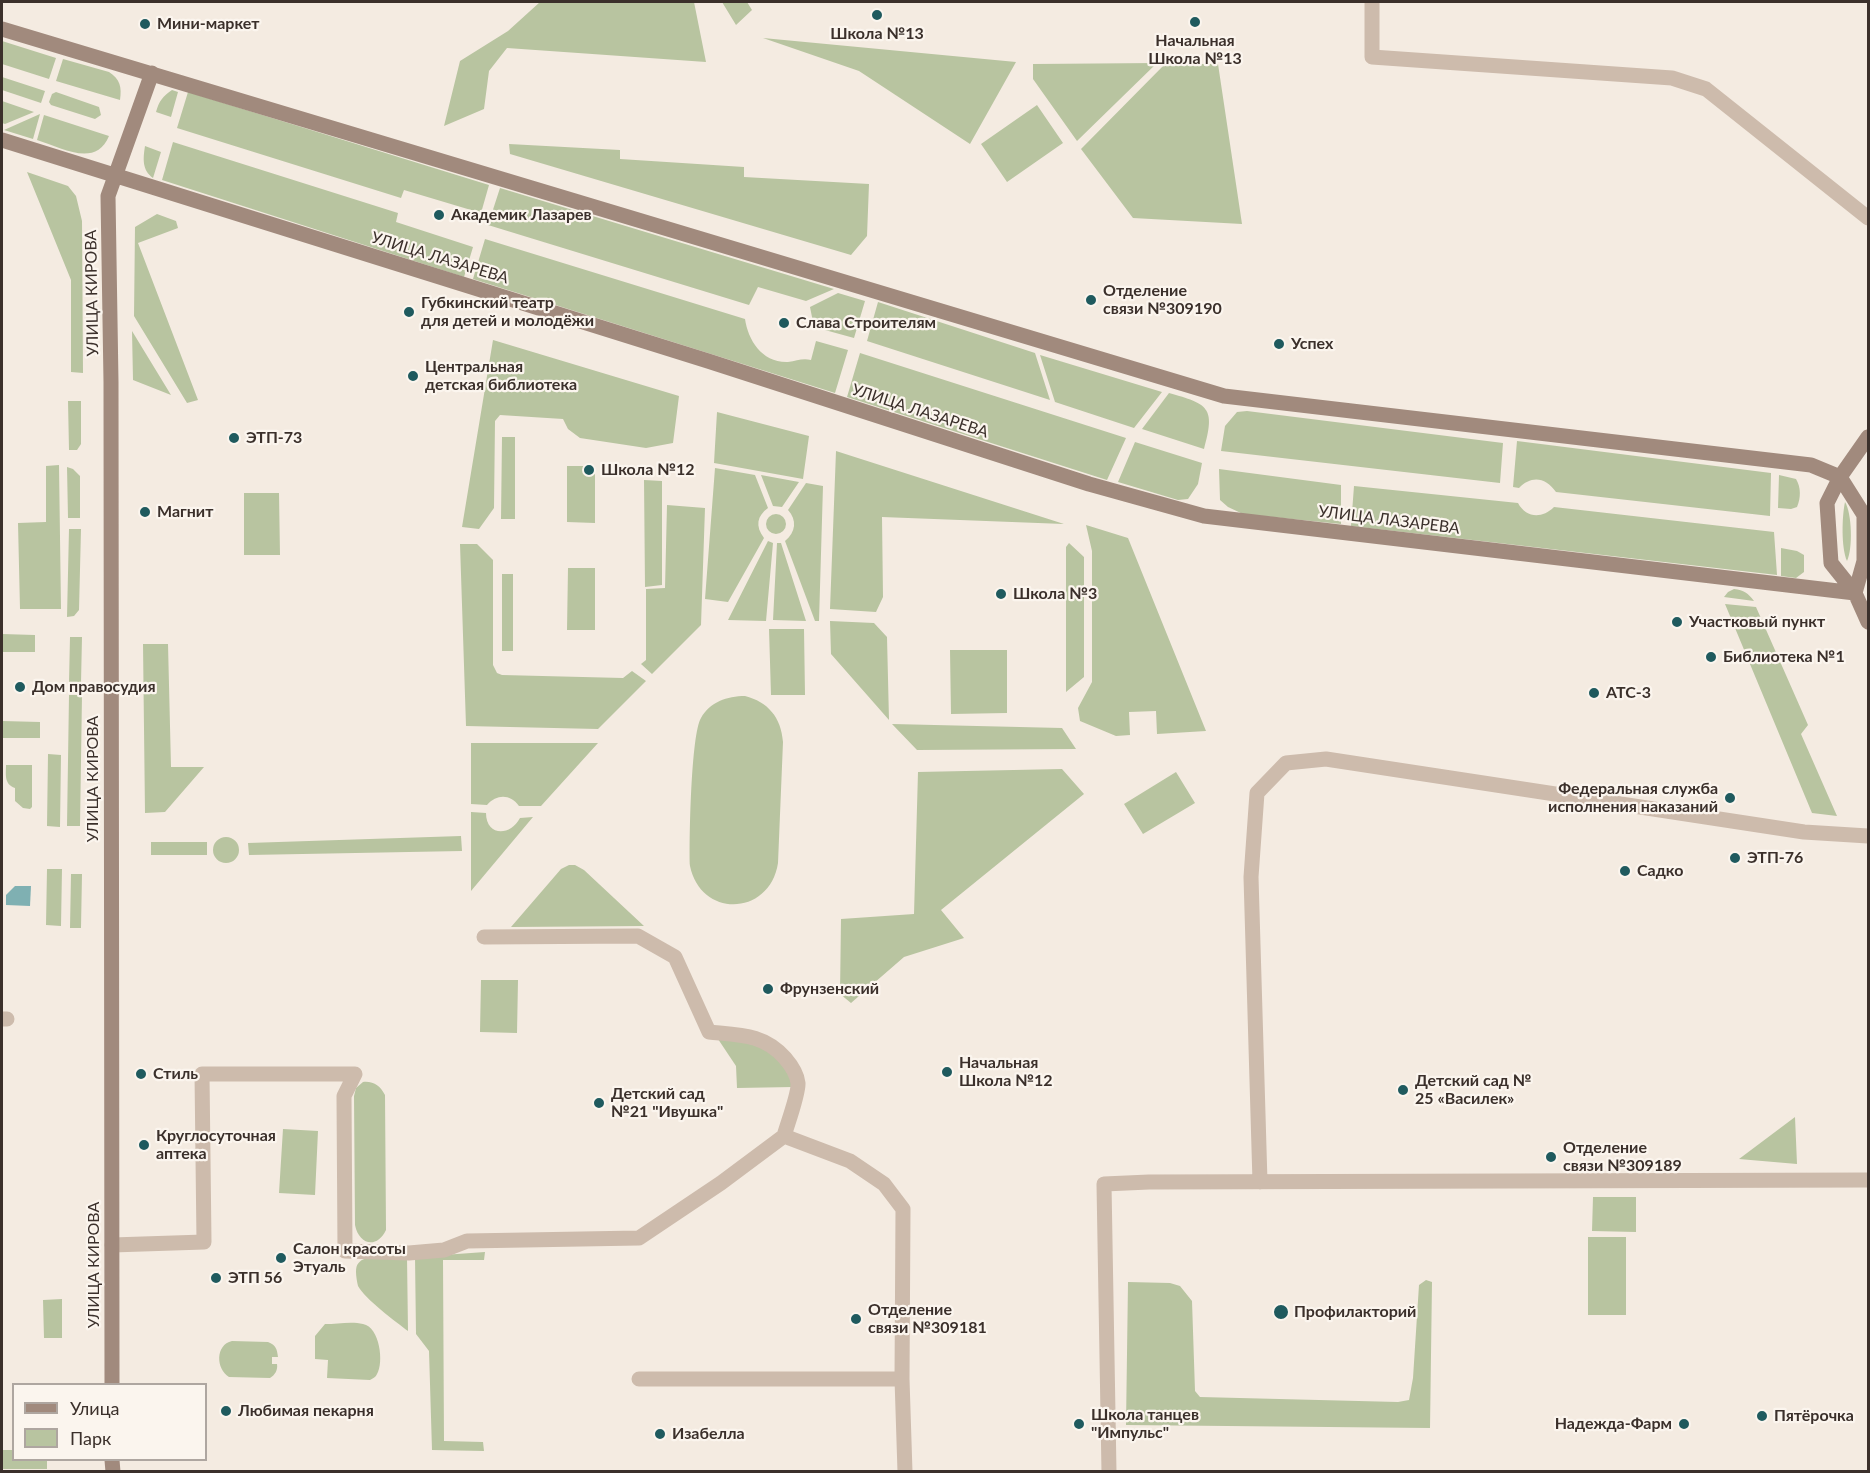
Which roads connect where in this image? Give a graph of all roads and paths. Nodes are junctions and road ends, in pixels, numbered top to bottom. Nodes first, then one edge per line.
1 (1372, 2) edge
2 (2, 29) edge
3 (152, 73) junction
4 (2, 140) edge
5 (114, 175) junction
6 (1869, 218) edge
7 (1869, 437) edge
8 (1840, 477) junction
9 (1869, 500) edge
10 (1864, 515) junction
11 (1855, 593) junction
12 (1869, 621) edge
13 (1869, 836) edge
14 (484, 937) dead end
15 (784, 1136) junction
16 (1869, 1180) edge
17 (1260, 1182) junction
18 (112, 1245) junction
19 (639, 1379) dead end
20 (902, 1379) junction
21 (112, 1383) edge
22 (905, 1472) edge
23 (1109, 1472) edge

1 - 6 street
2 - 3 main road
3 - 5 main road, УЛИЦА КИРОВА
3 - 8 main road
4 - 5 main road, УЛИЦА ЛАЗАРЕВА
5 - 11 main road, УЛИЦА ЛАЗАРЕВА
5 - 18 main road, УЛИЦА КИРОВА
7 - 8 main road
8 - 10 main road
8 - 11 main road
9 - 10 main road
10 - 11 main road
11 - 12 main road
13 - 17 street
14 - 15 street
15 - 18 street
15 - 20 street
16 - 17 street
17 - 23 street
18 - 21 main road, УЛИЦА КИРОВА
19 - 20 street
20 - 22 street

